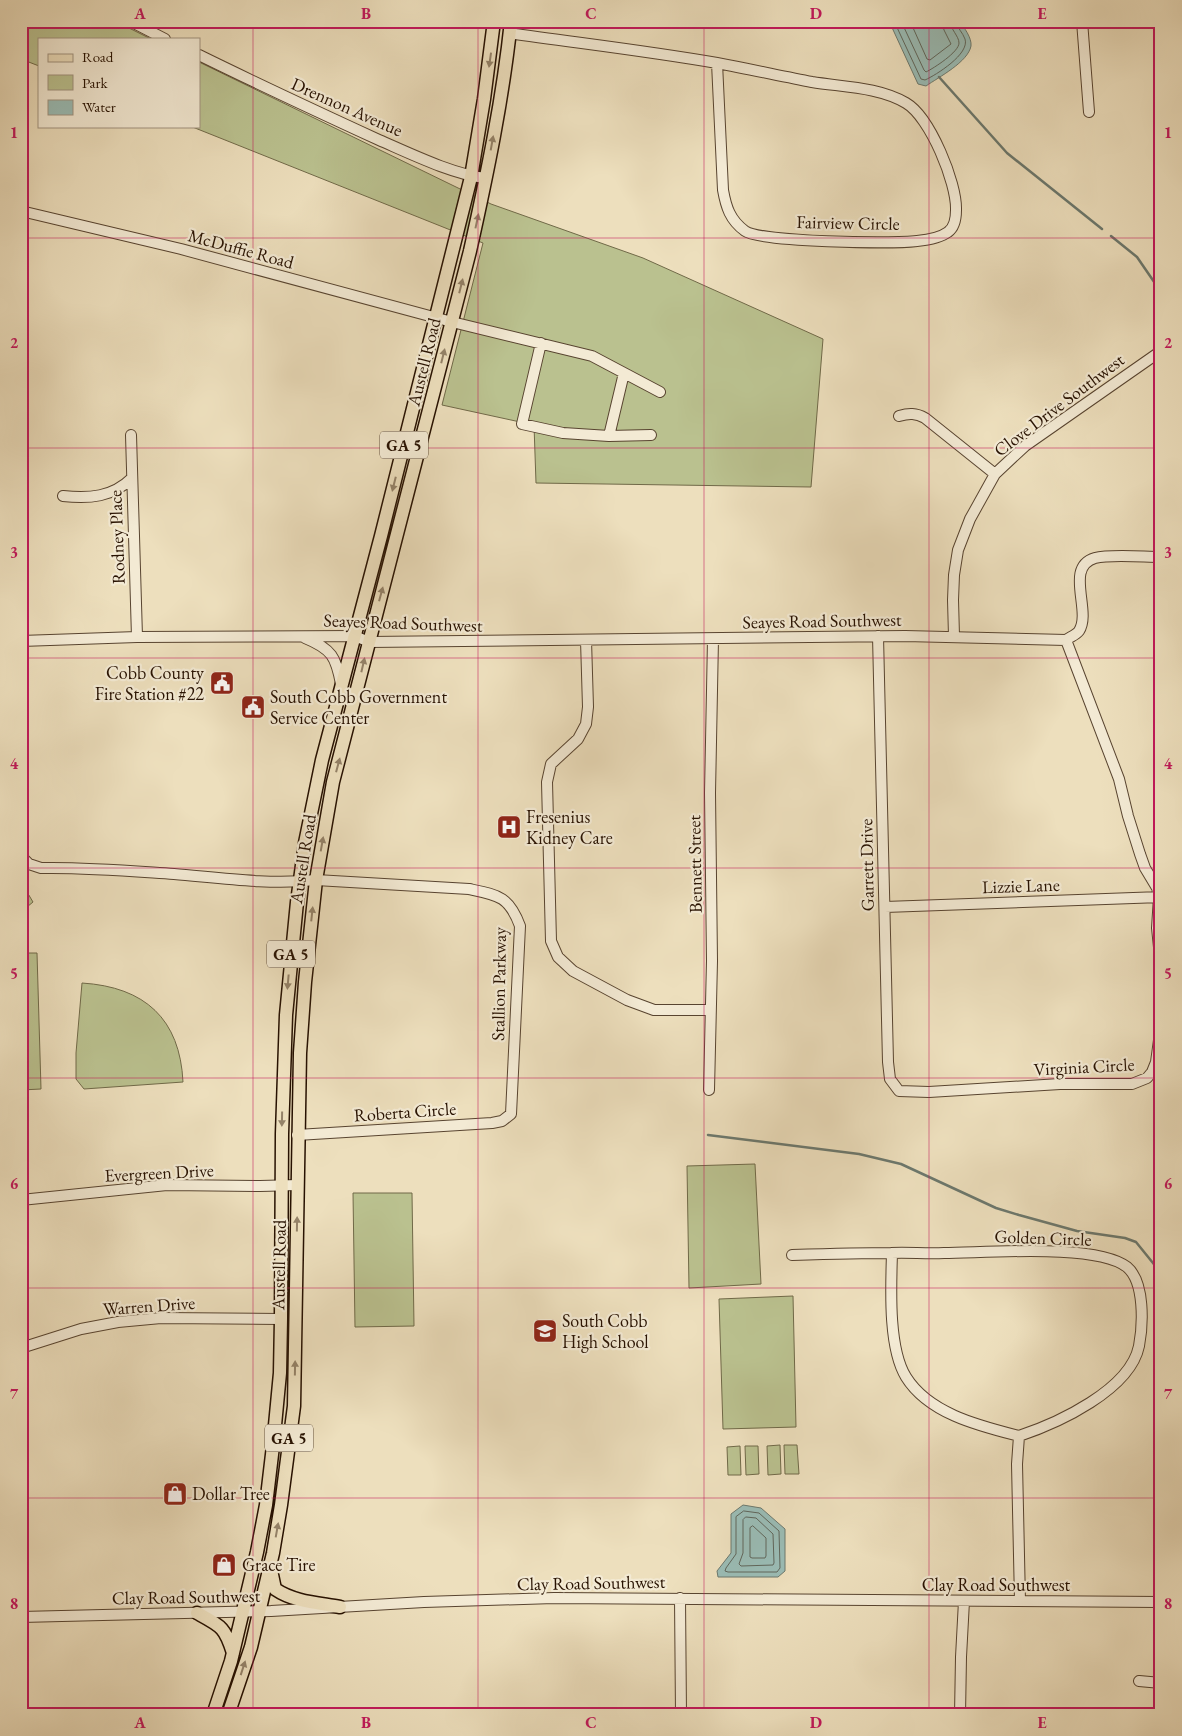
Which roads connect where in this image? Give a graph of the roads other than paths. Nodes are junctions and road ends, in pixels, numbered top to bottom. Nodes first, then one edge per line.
1 (130, 21) edge
2 (494, 21) edge
3 (1082, 21) edge
4 (510, 27) edge
5 (164, 38) edge
6 (200, 56) edge
7 (717, 63) junction
8 (1089, 112) dead end
9 (486, 178) junction
10 (470, 181) junction
11 (21, 211) edge
12 (435, 317) junction
13 (452, 322) junction
14 (541, 343) junction
15 (1161, 351) edge
16 (624, 372) junction
17 (660, 392) dead end
18 (899, 416) dead end
19 (131, 435) dead end
20 (651, 435) dead end
21 (609, 436) junction
22 (995, 474) junction
23 (132, 478) junction
24 (63, 496) dead end
25 (1161, 556) edge
26 (302, 636) junction
27 (355, 636) junction
28 (878, 636) junction
29 (954, 636) junction
30 (137, 637) junction
31 (713, 639) junction
32 (586, 640) junction
33 (1066, 640) junction
34 (21, 641) edge
35 (369, 642) junction
36 (342, 688) junction
37 (21, 856) edge
38 (316, 880) junction
39 (300, 882) junction
40 (1160, 897) edge
41 (885, 907) junction
42 (710, 1010) junction
43 (709, 1090) dead end
44 (899, 1091) joint
45 (511, 1114) joint
46 (298, 1135) junction
47 (298, 1185) junction
48 (282, 1186) junction
49 (21, 1200) edge
50 (892, 1252) junction
51 (792, 1255) dead end
52 (281, 1319) junction
53 (21, 1348) edge
54 (1019, 1436) junction
55 (270, 1567) junction
56 (680, 1598) junction
57 (964, 1601) junction
58 (1020, 1602) junction
59 (1161, 1602) edge
60 (340, 1607) junction
61 (243, 1612) junction
62 (260, 1612) junction
63 (198, 1613) junction
64 (21, 1617) edge
65 (233, 1653) junction
66 (1139, 1681) dead end
67 (1161, 1683) edge
68 (213, 1715) edge
69 (228, 1715) edge
70 (682, 1715) edge
71 (960, 1715) edge

1 - 5 street
2 -> 10 main road, Austell Road / GA 5
3 - 8 street
4 - 7 street
9 -> 4 main road, Austell Road / GA 5
6 - 10 street, Drennon Avenue
7 - 7 street, Fairview Circle
9 - 10 street, Drennon Avenue
13 -> 9 main road, Austell Road / GA 5
10 - 12 main road, Austell Road / GA 5
11 - 12 street, McDuffie Road
12 - 13 street, McDuffie Road
12 -> 27 main road, Austell Road / GA 5
13 - 14 street, McDuffie Road
35 -> 13 main road, Austell Road / GA 5
14 - 16 street, McDuffie Road
14 - 21 street
15 - 22 street, Clove Drive Southwest
16 - 17 street, McDuffie Road
16 - 21 street
18 - 22 street
19 - 23 street, Rodney Place
20 - 21 street
22 - 29 street, Clove Drive Southwest
23 - 24 street
23 - 30 street, Rodney Place
25 - 33 street
26 - 27 street, Seayes Road Southwest
26 - 30 street, Seayes Road Southwest
26 - 36 street, Seayes Road Southwest
27 - 35 street, Seayes Road Southwest
27 - 36 main road, Austell Road / GA 5
28 - 29 street, Seayes Road Southwest
28 - 31 street, Seayes Road Southwest
28 - 41 street, Garrett Drive
29 - 33 street, Seayes Road Southwest
30 - 34 street, Seayes Road Southwest
31 - 32 street, Seayes Road Southwest
31 - 42 street, Bennett Street
32 - 35 street, Seayes Road Southwest
32 - 42 street
33 - 40 street
38 -> 35 main road, Austell Road / GA 5
36 - 39 main road, Austell Road / GA 5
37 - 39 street, Stallion Parkway
38 - 39 street, Stallion Parkway
38 - 45 street, Stallion Parkway
46 -> 38 main road, Austell Road / GA 5
39 -> 48 main road, Austell Road / GA 5
40 - 41 street, Lizzie Lane
40 - 44 street, Virginia Circle
41 - 44 street, Garrett Drive
42 - 43 street, Bennett Street
45 - 46 street, Roberta Circle
46 - 47 main road, Austell Road / GA 5
47 - 48 street, Evergreen Drive
55 -> 47 main road, Austell Road / GA 5
48 - 49 street, Evergreen Drive
48 - 52 main road, Austell Road / GA 5
50 - 51 street, Golden Circle
50 - 54 street
50 - 54 street, Golden Circle
52 - 53 street, Warren Drive
52 - 61 main road, Austell Road / GA 5
54 - 58 street
55 - 60 main road
55 - 62 main road, Austell Road / GA 5
56 - 57 street, Clay Road Southwest
56 - 60 street, Clay Road Southwest
56 - 70 street
57 - 58 street, Clay Road Southwest
57 - 71 street
58 - 59 street, Clay Road Southwest
60 - 62 street, Clay Road Southwest
61 - 62 street, Clay Road Southwest
61 - 63 street, Clay Road Southwest
61 - 65 main road, Austell Road / GA 5
69 -> 62 main road, Austell Road / GA 5
63 - 64 street, Clay Road Southwest
63 - 65 main road
65 - 68 main road, Austell Road / GA 5
66 - 67 street

